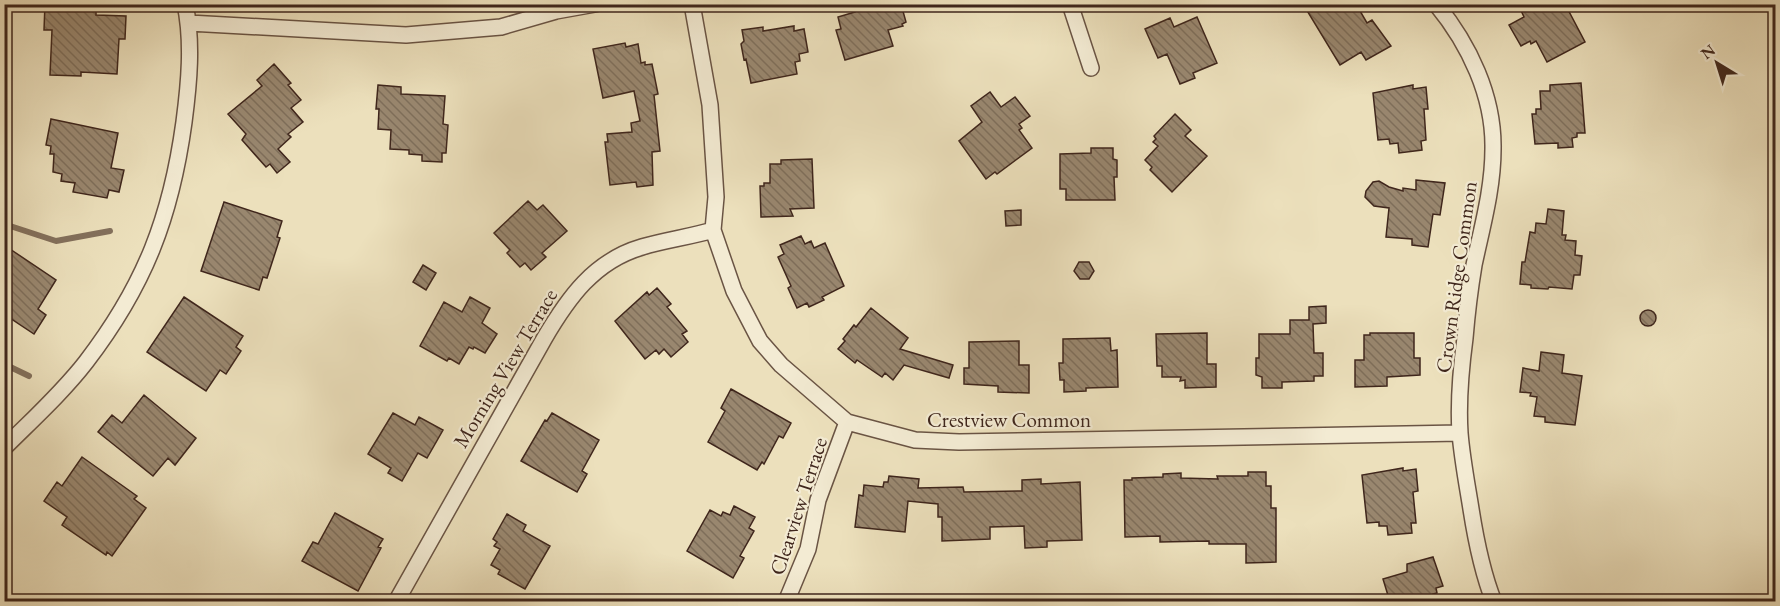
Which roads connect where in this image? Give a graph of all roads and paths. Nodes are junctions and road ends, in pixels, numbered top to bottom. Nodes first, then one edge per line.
1 (184, 4) edge
2 (595, 4) edge
3 (692, 4) edge
4 (1070, 4) edge
5 (1436, 4) edge
6 (189, 23) junction
7 (1090, 68) dead end
8 (714, 230) junction
9 (847, 422) junction
10 (1460, 433) junction
11 (4, 448) edge
12 (396, 602) edge
13 (786, 602) edge
14 (1494, 602) edge

1 - 6 street
2 - 6 street
3 - 8 street, Crestview Common
4 - 7 street
5 - 10 street, Crown Ridge Common
6 - 11 street
8 - 9 street, Crestview Common
8 - 12 street, Morning View Terrace
9 - 10 street, Crestview Common
9 - 13 street, Clearview Terrace
10 - 14 street, Crown Ridge Common

